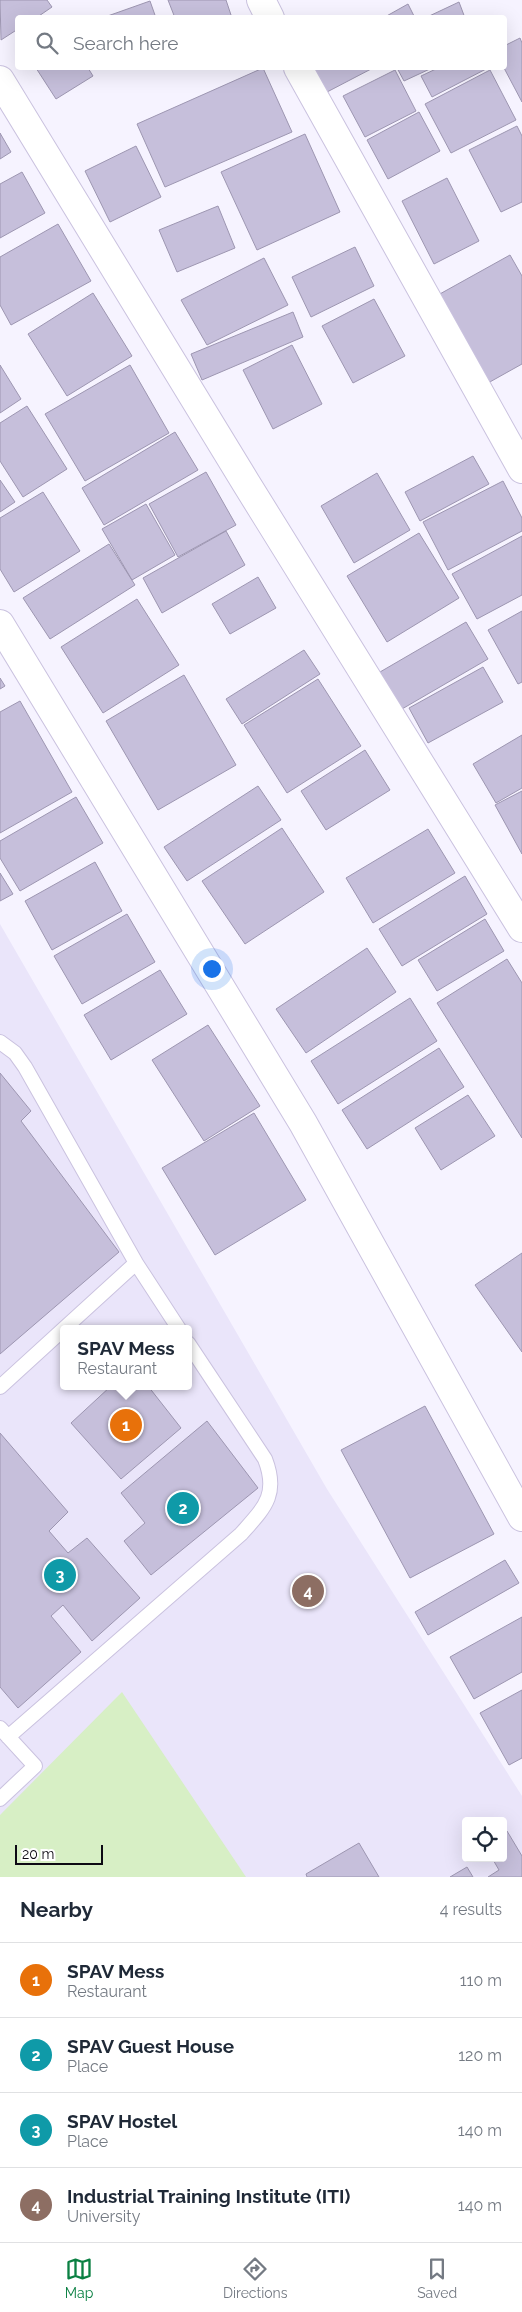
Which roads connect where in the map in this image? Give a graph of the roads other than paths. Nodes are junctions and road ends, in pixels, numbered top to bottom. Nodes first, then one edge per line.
1 (261, 0) edge
2 (268, 15) edge
3 (299, 70) edge
4 (0, 80) edge
5 (522, 469) edge
6 (0, 624) edge
7 (522, 928) edge
8 (0, 1042) edge
9 (136, 1263) junction
10 (68, 1325) edge
11 (176, 1325) edge
12 (60, 1332) edge
13 (192, 1349) edge
14 (0, 1387) edge
15 (522, 1517) edge
16 (4, 1732) edge
17 (0, 1799) edge

1 - 2 street
3 - 5 street
4 - 7 street
6 - 15 street
8 - 9 lane
9 - 10 lane
9 - 11 lane
12 - 14 lane
13 - 16 lane
16 - 17 lane

